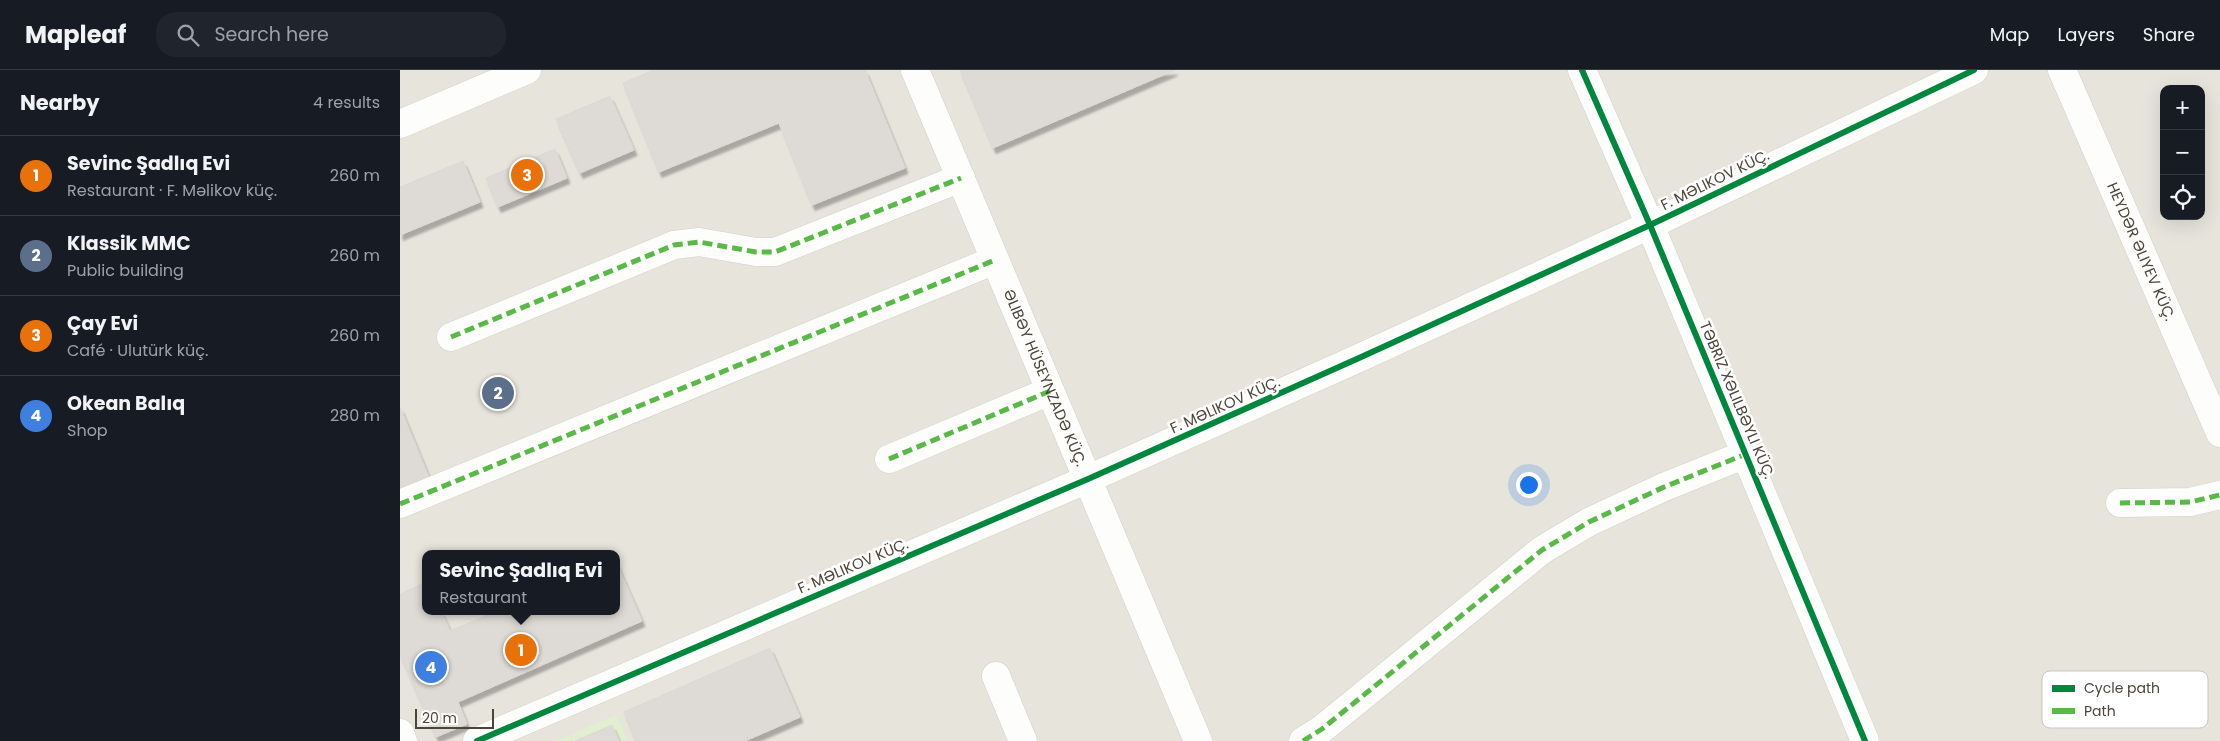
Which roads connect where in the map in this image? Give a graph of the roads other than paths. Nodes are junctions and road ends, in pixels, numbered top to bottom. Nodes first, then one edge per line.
1 (527, 70) edge
2 (915, 70) edge
3 (1582, 70) edge
4 (1974, 70) edge
5 (2062, 70) edge
6 (400, 124) edge
7 (960, 178) junction
8 (1650, 224) junction
9 (995, 260) junction
10 (452, 338) dead end
11 (1050, 391) junction
12 (2220, 433) edge
13 (1746, 454) junction
14 (889, 459) dead end
15 (1088, 480) junction
16 (2220, 495) edge
17 (2120, 503) dead end
18 (400, 504) edge
19 (996, 676) dead end
20 (400, 733) edge
21 (403, 741) edge
22 (477, 741) edge
23 (1023, 741) edge
24 (1198, 741) edge
25 (1303, 741) edge
26 (1865, 741) edge

1 - 6 street
2 - 7 street, ƏLIBƏY HÜSEYNZADƏ KÜÇ.
3 - 8 street, TƏBRIZ XƏLILBƏYLI KÜÇ.
4 - 8 street, F. MƏLIKOV KÜÇ.
5 - 12 street, HEYDƏR ƏLIYEV KÜÇ.
7 - 9 street, ƏLIBƏY HÜSEYNZADƏ KÜÇ.
7 - 10 street
8 - 13 street, TƏBRIZ XƏLILBƏYLI KÜÇ.
8 - 15 street, F. MƏLIKOV KÜÇ.
9 - 11 street, ƏLIBƏY HÜSEYNZADƏ KÜÇ.
9 - 18 street
11 - 14 street
11 - 15 street, ƏLIBƏY HÜSEYNZADƏ KÜÇ.
13 - 25 street
13 - 26 street, TƏBRIZ XƏLILBƏYLI KÜÇ.
15 - 22 street, F. MƏLIKOV KÜÇ.
15 - 24 street, ƏLIBƏY HÜSEYNZADƏ KÜÇ.
16 - 17 street
19 - 23 street
20 - 21 street

